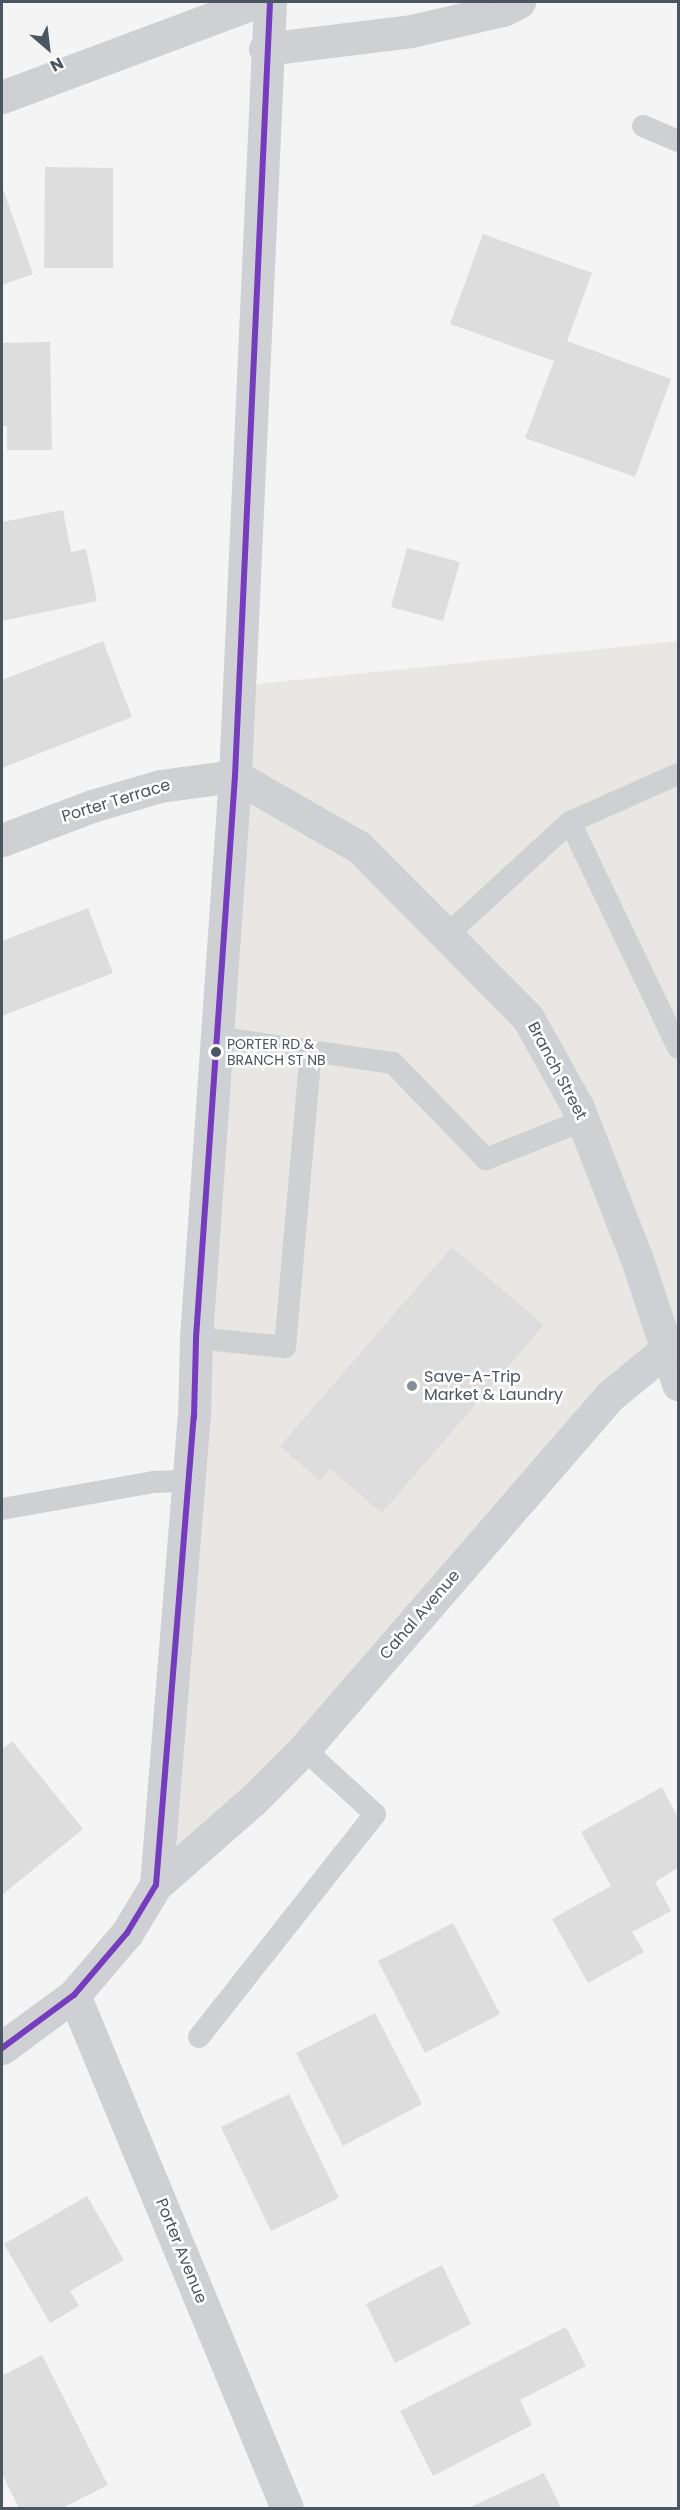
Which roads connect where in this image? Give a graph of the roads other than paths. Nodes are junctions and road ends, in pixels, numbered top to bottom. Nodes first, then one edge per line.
1 (256, 2) edge
2 (270, 2) edge
3 (519, 2) edge
4 (265, 49) junction
5 (2, 97) edge
6 (643, 126) dead end
7 (678, 141) edge
8 (678, 774) edge
9 (235, 776) junction
10 (570, 822) junction
11 (2, 840) edge
12 (447, 935) junction
13 (216, 1037) junction
14 (678, 1047) edge
15 (311, 1051) junction
16 (584, 1120) junction
17 (196, 1338) junction
18 (672, 1344) edge
19 (678, 1384) edge
20 (189, 1481) junction
21 (2, 1509) edge
22 (304, 1749) junction
23 (156, 1885) junction
24 (74, 1995) junction
25 (199, 2037) dead end
26 (2, 2048) edge
27 (286, 2508) edge

1 - 5 street
2 - 4 street
3 - 4 street
4 - 9 street
6 - 7 lane
8 - 10 lane
9 - 11 street, Porter Terrace
9 - 12 street, Branch Street
9 - 13 street
10 - 12 lane
10 - 14 lane
12 - 16 street, Branch Street
13 - 15 lane
13 - 17 street
15 - 16 lane
15 - 17 lane
16 - 18 street, Branch Street
17 - 20 street
18 - 19 street, Branch Street
18 - 22 street, Cahal Avenue
20 - 21 lane
20 - 23 street
22 - 23 street, Cahal Avenue
22 - 25 lane
23 - 24 street
24 - 26 street
24 - 27 street, Porter Avenue

